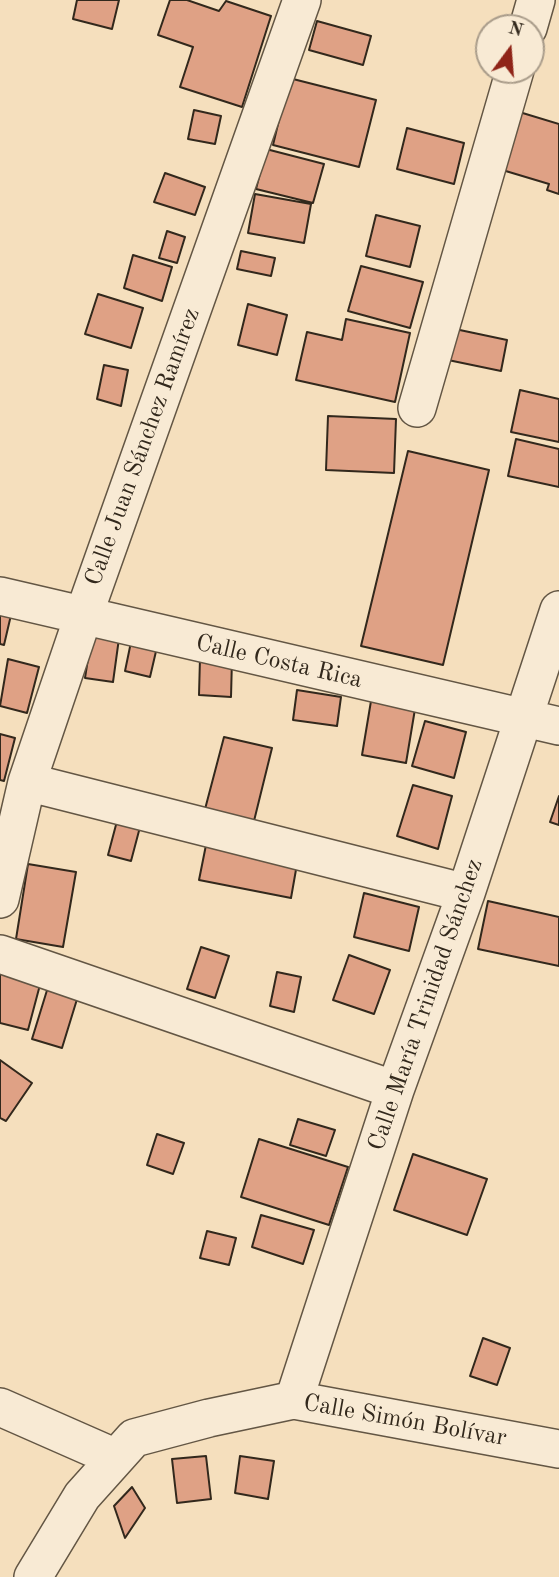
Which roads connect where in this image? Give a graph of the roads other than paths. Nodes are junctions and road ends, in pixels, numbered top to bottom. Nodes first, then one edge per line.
1 (302, 0) edge
2 (511, 84) edge
3 (417, 408) dead end
4 (0, 596) edge
5 (559, 610) edge
6 (83, 617) junction
7 (524, 718) junction
8 (559, 726) edge
9 (27, 782) junction
10 (466, 893) junction
11 (0, 899) edge
12 (0, 954) edge
13 (395, 1090) junction
14 (294, 1400) junction
15 (0, 1407) edge
16 (559, 1449) edge
17 (116, 1458) junction
18 (33, 1577) edge

1 - 6 street, Calle Juan Sánchez Ramírez
2 - 3 street
4 - 6 street, Calle Costa Rica
5 - 7 street, Calle María Trinidad Sánchez
6 - 7 street, Calle Costa Rica
6 - 9 street, Calle Juan Sánchez Ramírez
7 - 8 street, Calle Costa Rica
7 - 10 street, Calle María Trinidad Sánchez
9 - 10 street
9 - 11 street, Calle Juan Sánchez Ramírez
10 - 13 street, Calle María Trinidad Sánchez
12 - 13 street
13 - 14 street, Calle María Trinidad Sánchez
14 - 16 street, Calle Simón Bolívar
14 - 17 street, Calle Simón Bolívar
15 - 17 street
17 - 18 street, Calle Simón Bolívar

